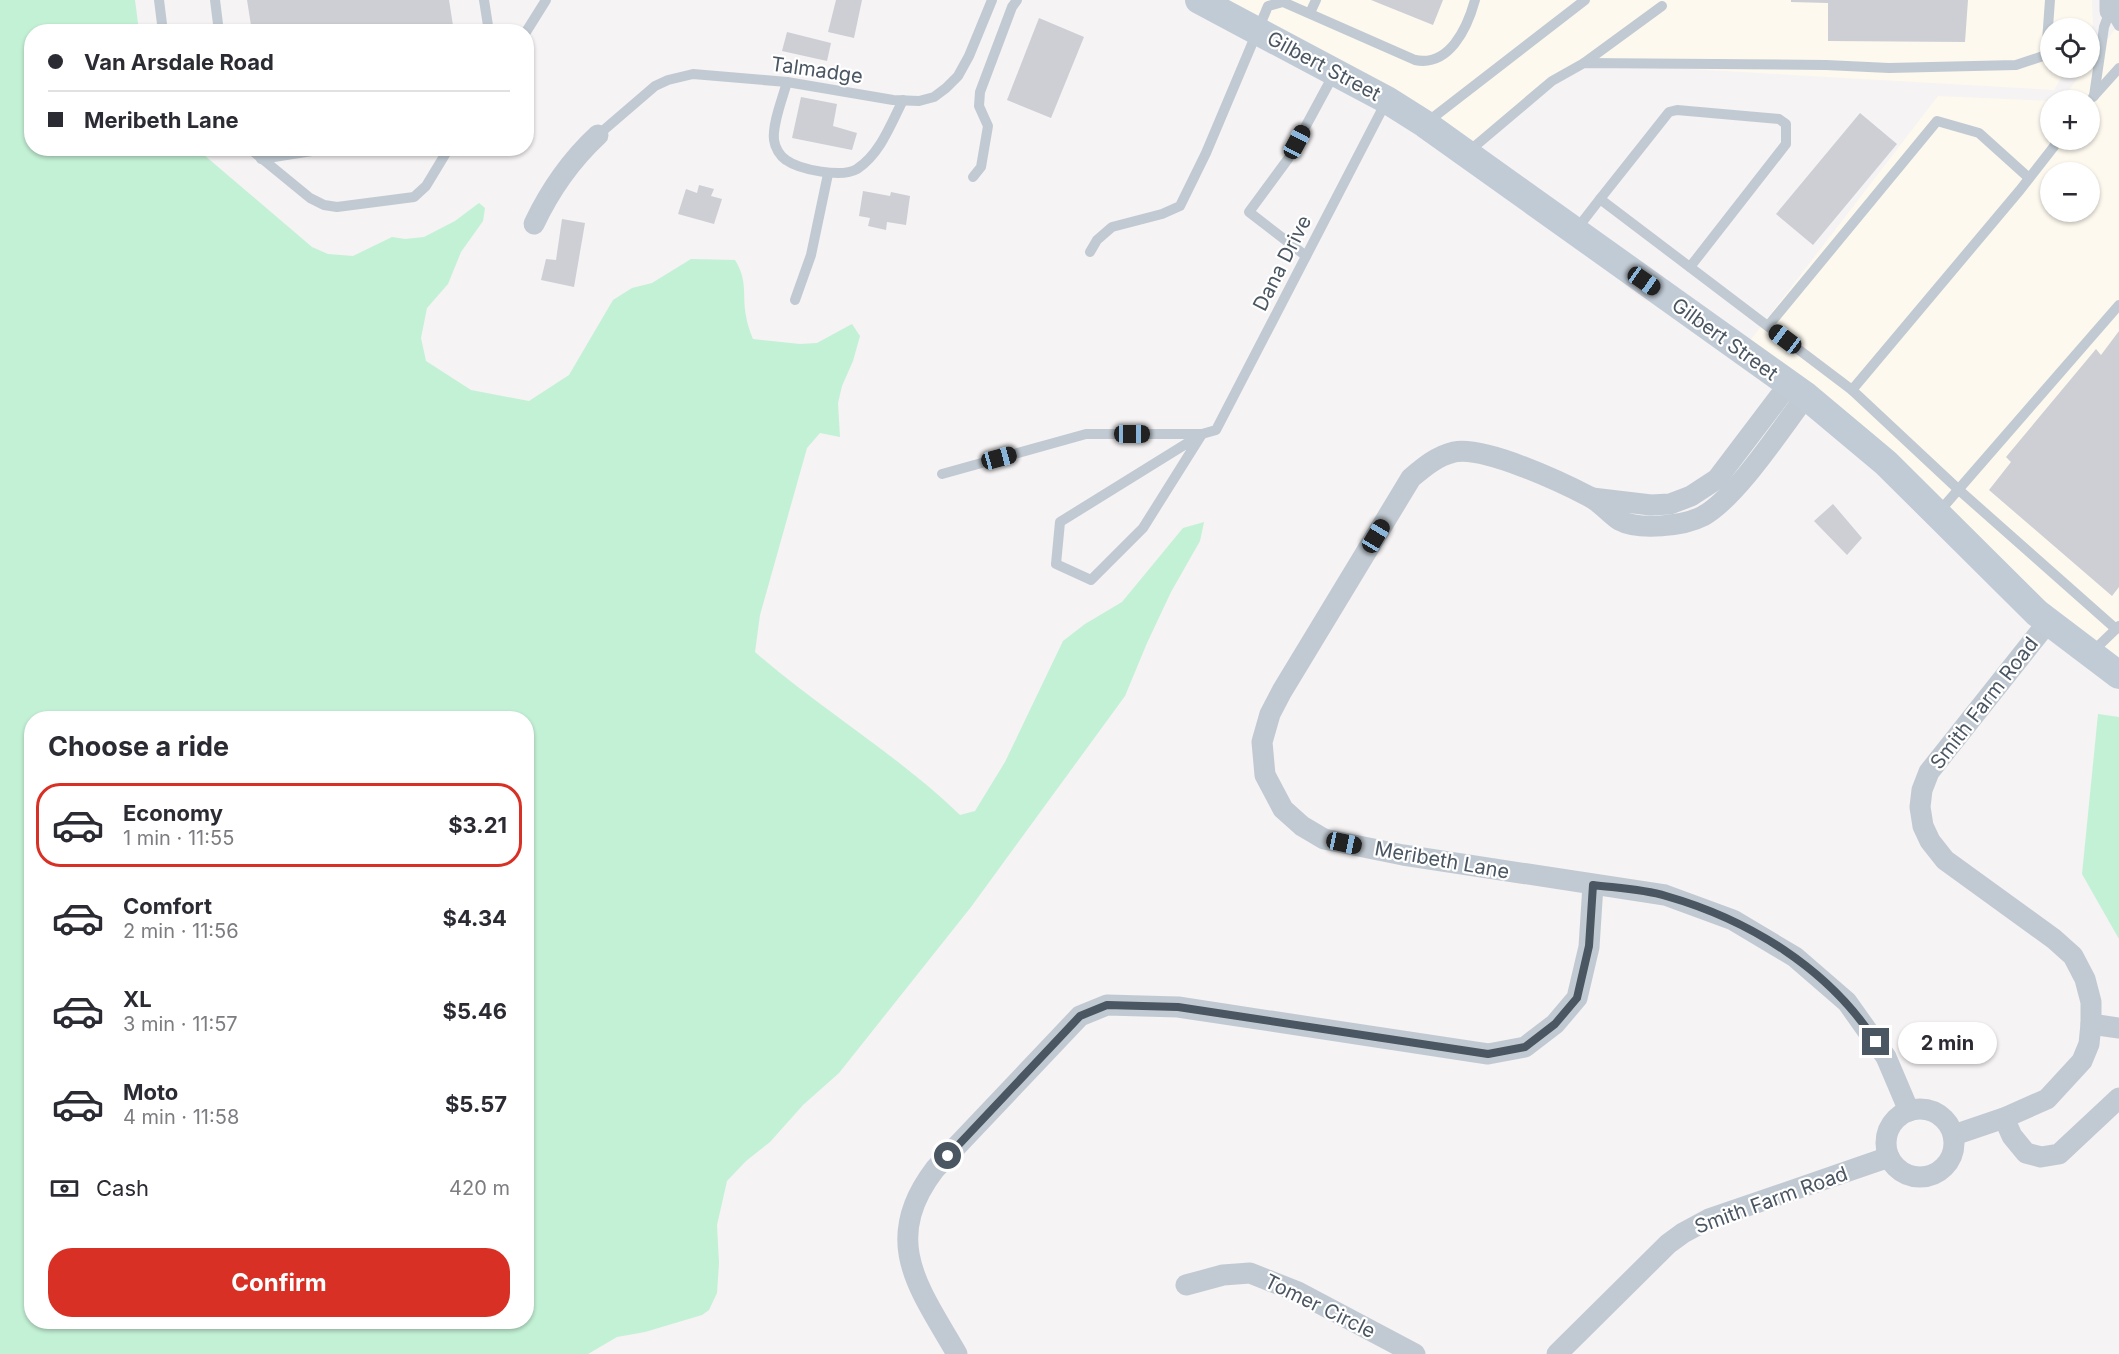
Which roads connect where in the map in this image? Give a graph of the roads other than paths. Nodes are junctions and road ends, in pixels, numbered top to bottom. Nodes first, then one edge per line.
1 (159, 0) edge
2 (214, 0) edge
3 (484, 0) edge
4 (992, 0) edge
5 (1017, 0) edge
6 (1199, 0) edge
7 (1316, 0) edge
8 (1475, 0) edge
9 (1585, 0) edge
10 (2050, 0) edge
11 (544, 1) edge
12 (1662, 6) dead end
13 (2113, 12) edge
14 (1310, 13) junction
15 (162, 24) edge
16 (218, 24) edge
17 (488, 24) edge
18 (531, 24) edge
19 (1257, 31) junction
20 (1584, 63) junction
21 (2119, 68) edge
22 (1335, 72) junction
23 (787, 82) junction
24 (2094, 90) edge
25 (2100, 90) edge
26 (903, 100) junction
27 (1387, 100) junction
28 (1425, 123) junction
29 (598, 135) joint
30 (2052, 150) edge
31 (1467, 153) junction
32 (258, 156) edge
33 (280, 156) edge
34 (444, 156) edge
35 (261, 159) junction
36 (828, 174) junction
37 (973, 177) dead end
38 (2029, 178) junction
39 (1600, 198) junction
40 (534, 224) dead end
41 (1575, 232) junction
42 (1090, 252) dead end
43 (1306, 255) junction
44 (1690, 267) junction
45 (795, 300) dead end
46 (2119, 305) edge
47 (1768, 326) junction
48 (1797, 390) junction
49 (1852, 390) junction
50 (1202, 434) junction
51 (942, 474) dead end
52 (1959, 490) junction
53 (1938, 514) junction
54 (2048, 622) junction
55 (2117, 627) edge
56 (2090, 654) junction
57 (2119, 675) edge
58 (1593, 885) junction
59 (2091, 1024) junction
60 (2119, 1028) edge
61 (2119, 1098) edge
62 (1909, 1111) junction
63 (2004, 1118) junction
64 (1954, 1135) junction
65 (1889, 1157) junction
66 (1185, 1285) dead end
67 (957, 1354) edge
68 (1415, 1354) edge
69 (1557, 1354) edge

1 - 15 lane
2 - 16 lane
3 - 17 lane
4 - 26 lane, Talmadge
5 - 37 lane
6 - 19 street, Gilbert Street
7 - 14 lane
8 - 14 lane
9 - 28 lane
10 - 20 lane
11 - 18 lane
12 - 20 lane
13 - 24 lane
14 - 19 lane
19 - 22 street, Gilbert Street
19 - 42 lane
20 - 31 lane
21 - 25 lane
22 - 27 street, Gilbert Street
22 - 43 lane
23 - 26 lane, Talmadge
23 - 29 lane, Talmadge
23 - 36 lane
26 - 36 lane
27 - 28 street, Gilbert Street
27 - 43 lane, Dana Drive
28 - 31 street, Gilbert Street
29 - 40 street
30 - 38 lane
31 - 41 street, Gilbert Street
32 - 35 lane
33 - 35 lane
34 - 35 lane
36 - 45 lane
38 - 47 lane
38 - 49 lane
39 - 41 lane
39 - 44 lane
39 - 44 lane
41 - 48 street, Gilbert Street
43 - 50 lane, Dana Drive
44 - 47 lane
46 - 52 lane
47 - 49 lane
48 - 53 street, Gilbert Street
48 - 58 street, Meribeth Lane
49 - 52 lane
50 - 50 lane
50 - 51 lane
52 - 53 lane
52 - 55 lane
53 - 54 street, Gilbert Street
54 - 56 street, Gilbert Street
54 - 59 street, Smith Farm Road
55 - 56 lane
56 - 57 street, Gilbert Street
58 - 62 street, Meribeth Lane
58 - 67 street
59 - 60 street
59 - 63 street, Smith Farm Road
61 - 63 street
62 - 64 street
62 - 65 street
63 - 64 street, Smith Farm Road
64 - 65 street
65 - 69 street, Smith Farm Road
66 - 68 street, Tomer Circle

